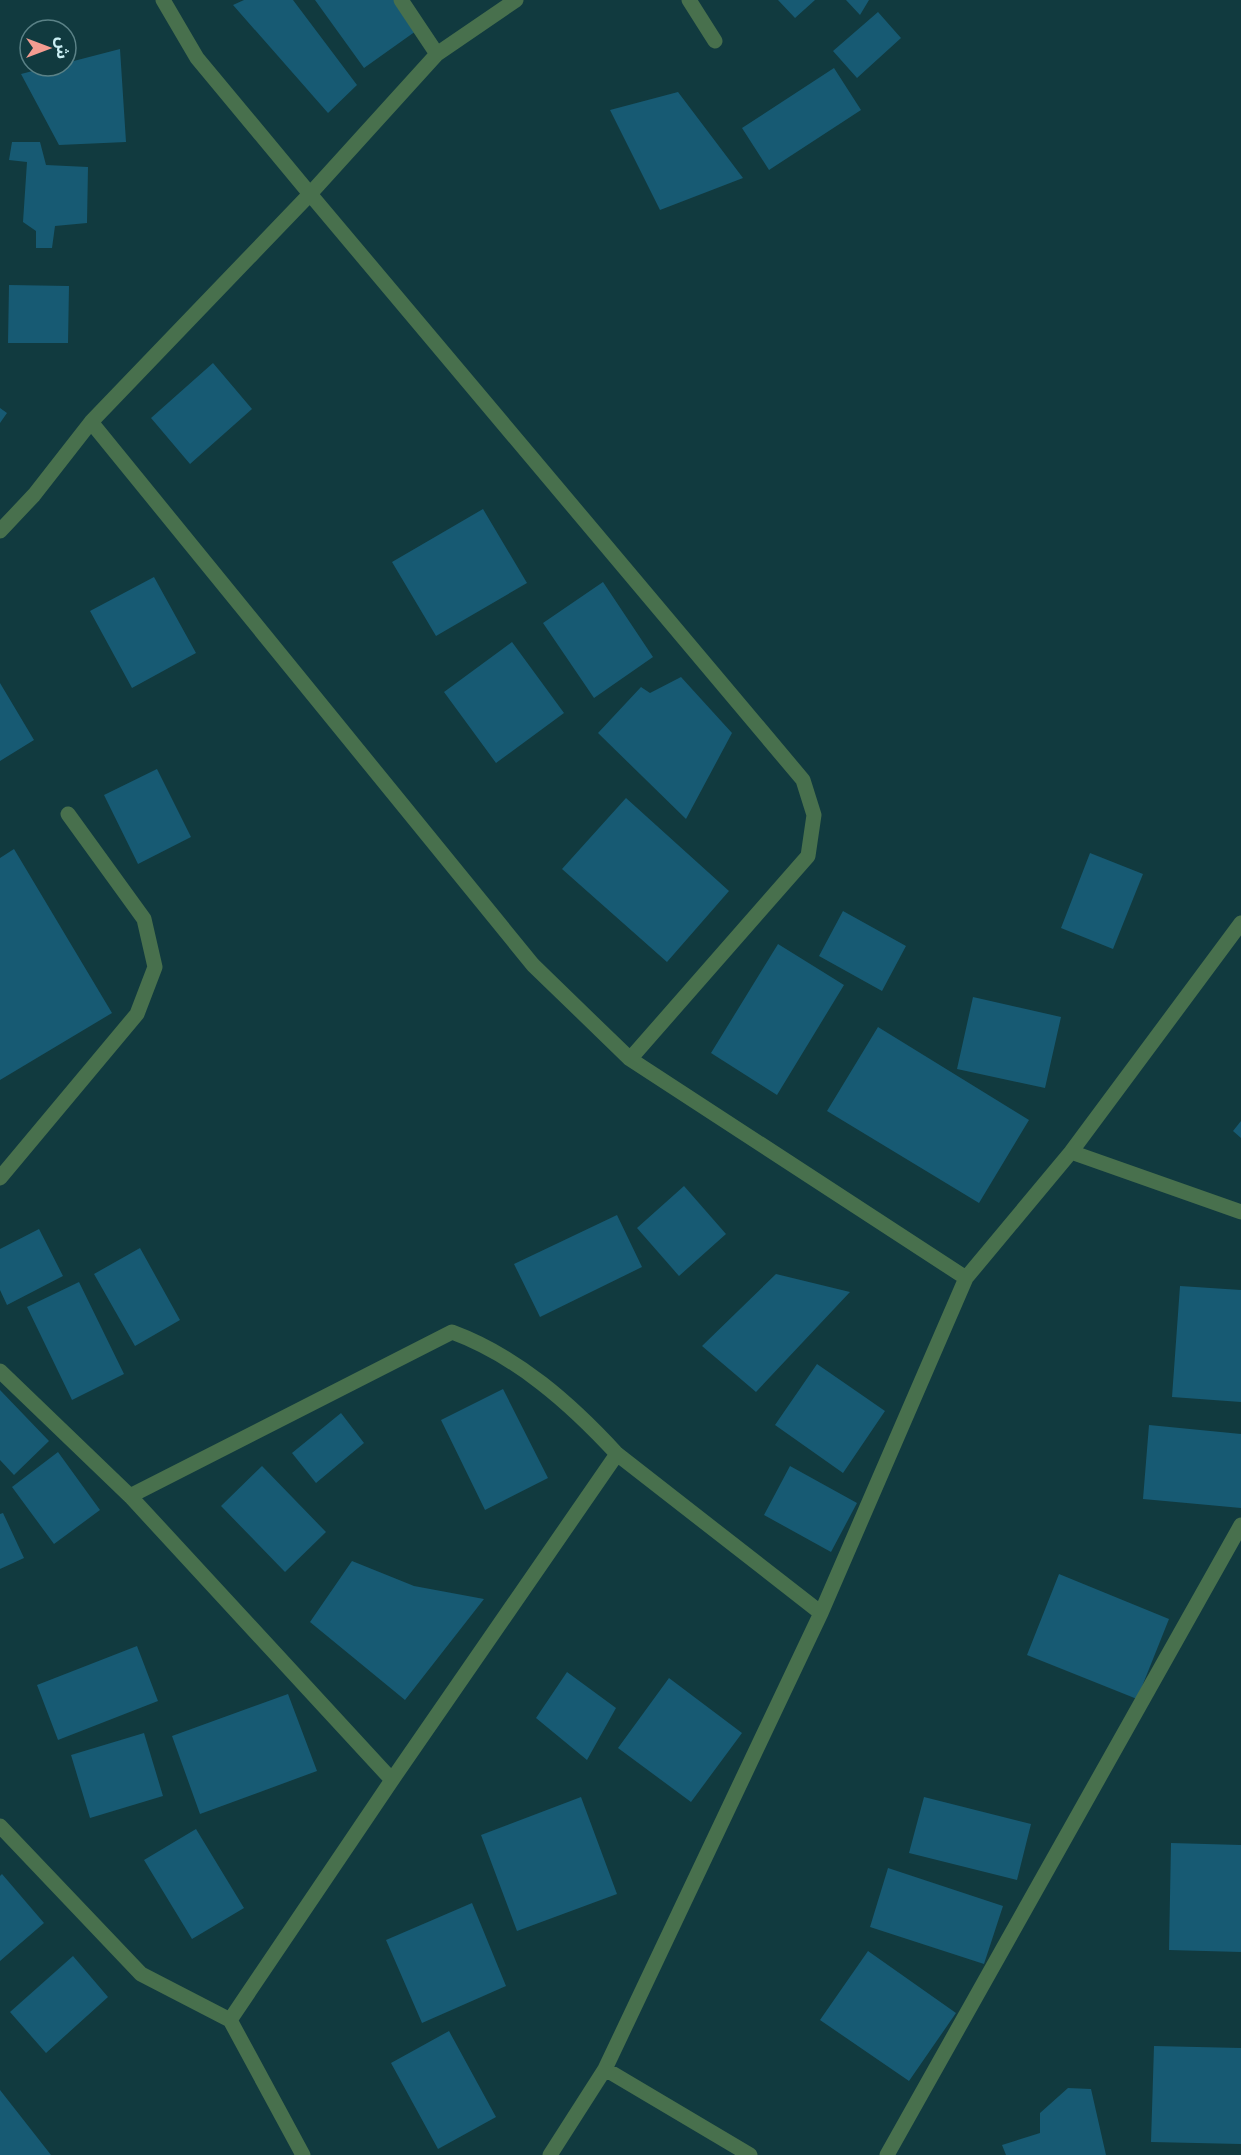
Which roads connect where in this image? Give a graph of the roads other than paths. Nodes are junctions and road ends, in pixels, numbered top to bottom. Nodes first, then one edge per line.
1 (163, 0) edge
2 (401, 0) edge
3 (516, 0) edge
4 (689, 0) edge
5 (715, 41) dead end
6 (437, 54) junction
7 (310, 194) junction
8 (91, 422) junction
9 (0, 531) edge
10 (68, 814) dead end
11 (1241, 923) edge
12 (630, 1059) junction
13 (1071, 1152) junction
14 (0, 1178) edge
15 (1241, 1212) edge
16 (966, 1278) junction
17 (0, 1371) edge
18 (617, 1454) junction
19 (130, 1496) junction
20 (1241, 1525) edge
21 (821, 1613) junction
22 (392, 1780) junction
23 (0, 1826) edge
24 (230, 2020) junction
25 (605, 2069) junction
26 (303, 2155) edge
27 (550, 2155) edge
28 (750, 2155) edge
29 (887, 2155) edge

1 - 7 street
2 - 6 street
3 - 6 street
4 - 5 street
6 - 7 street
7 - 8 street
7 - 12 street
8 - 9 street
8 - 12 street
10 - 14 street
11 - 13 street
12 - 16 street
13 - 15 street
13 - 16 street
16 - 21 street
17 - 19 street
18 - 19 street
18 - 21 street
18 - 22 street
19 - 22 street
20 - 29 street
21 - 25 street
22 - 24 street
23 - 24 street
24 - 26 street
25 - 27 street
25 - 28 street

